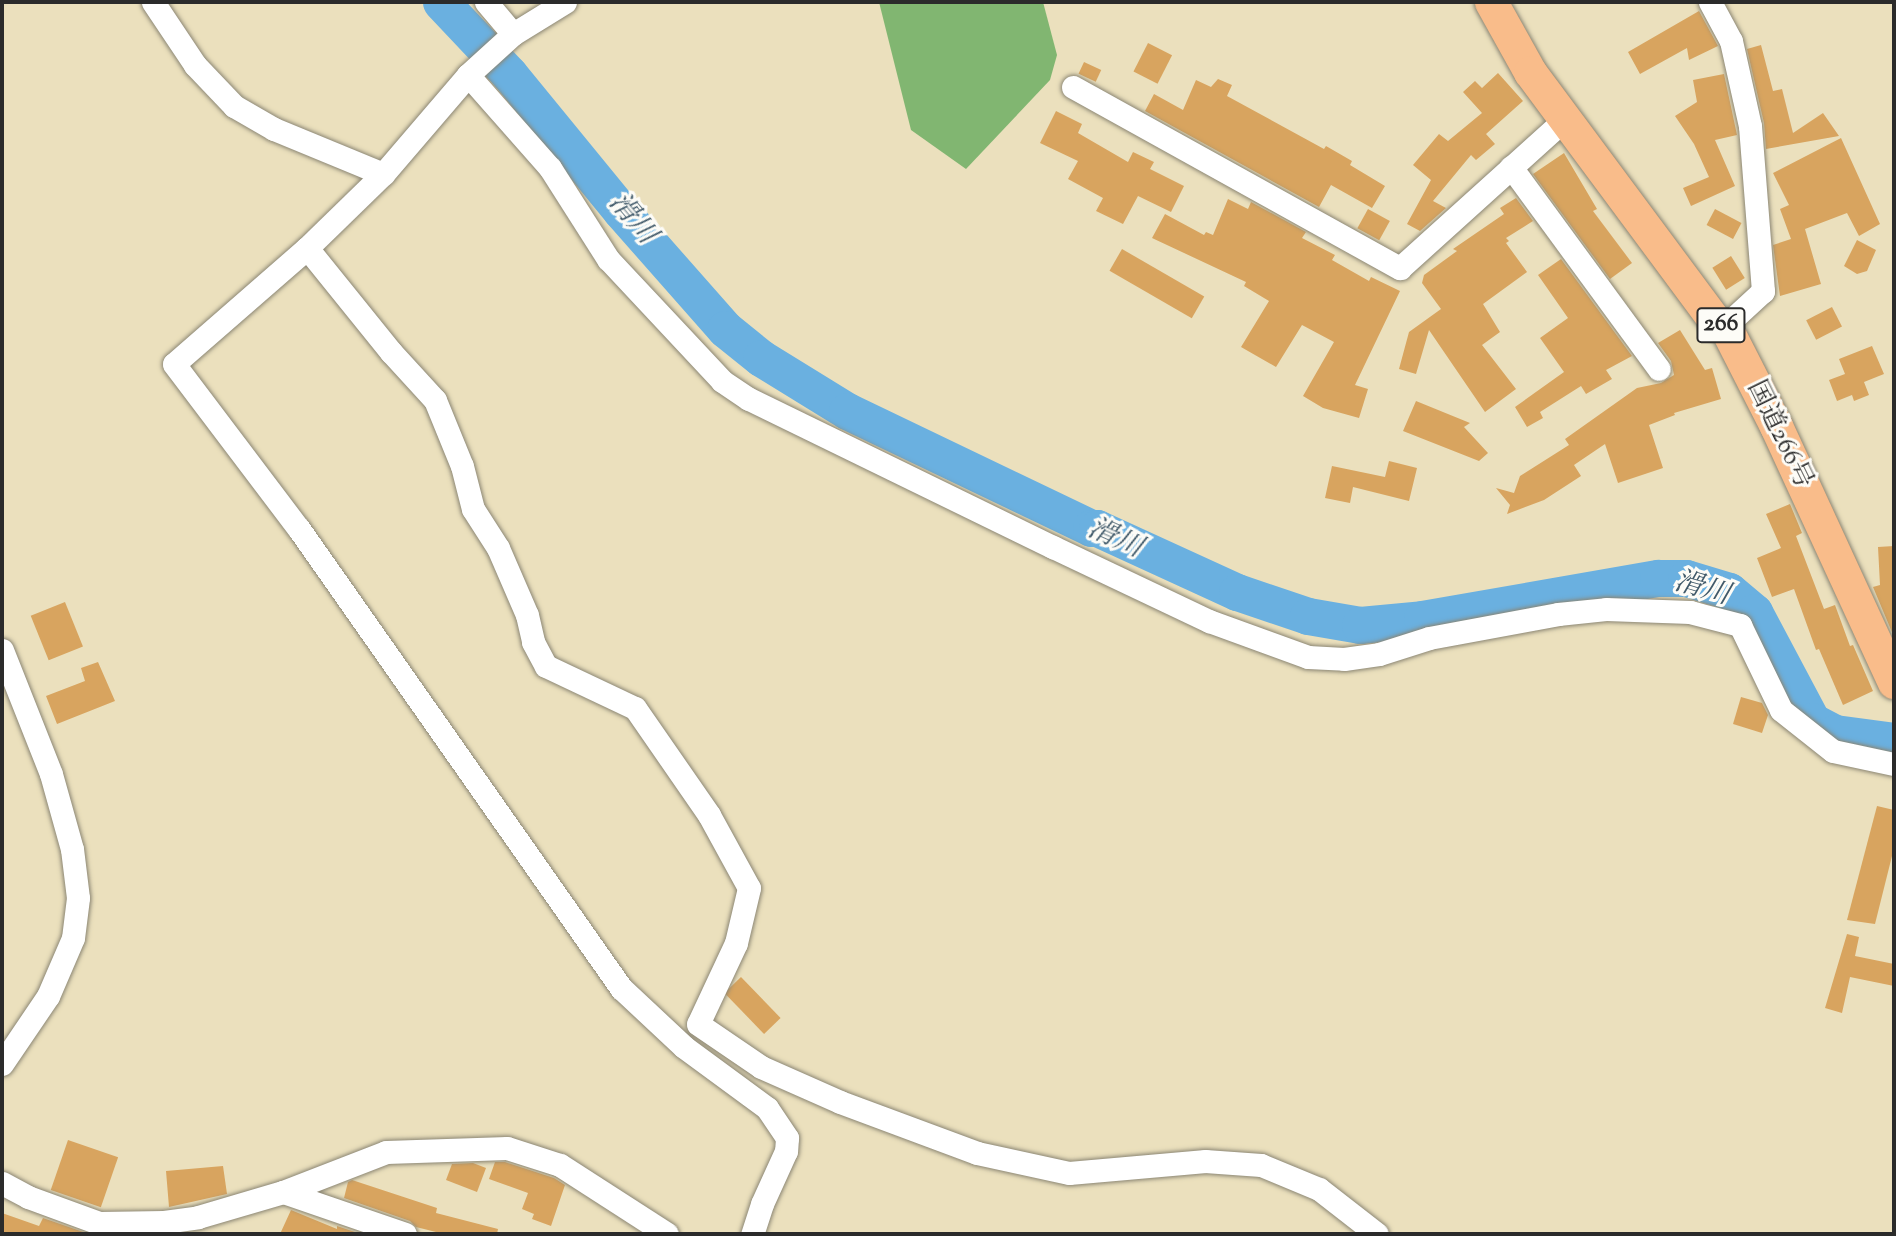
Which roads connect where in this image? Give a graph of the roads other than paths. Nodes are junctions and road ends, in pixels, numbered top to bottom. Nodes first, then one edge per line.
1 (153, 2) edge
2 (486, 2) edge
3 (565, 2) edge
4 (1490, 2) edge
5 (1710, 2) edge
6 (512, 34) junction
7 (469, 74) junction
8 (1073, 87) dead end
9 (1565, 119) junction
10 (1511, 167) junction
11 (383, 174) junction
12 (307, 248) junction
13 (1725, 326) junction
14 (1659, 369) dead end
15 (2, 650) edge
16 (1894, 682) edge
17 (1894, 764) edge
18 (2, 1064) edge
19 (2, 1183) edge
20 (283, 1192) junction
21 (405, 1234) edge
22 (667, 1234) edge
23 (752, 1234) edge
24 (1377, 1234) edge

1 - 11 street
2 - 6 street
3 - 6 street
4 - 9 highway, 国道266号 / 266
5 - 13 street
6 - 7 street
7 - 11 street
7 - 17 street
8 - 10 street
9 - 10 street
9 - 13 highway, 国道266号 / 266
10 - 14 street
11 - 12 street
12 - 23 street
12 - 24 street
13 - 16 highway, 国道266号 / 266
15 - 18 street
19 - 20 street
20 - 21 street
20 - 22 street

